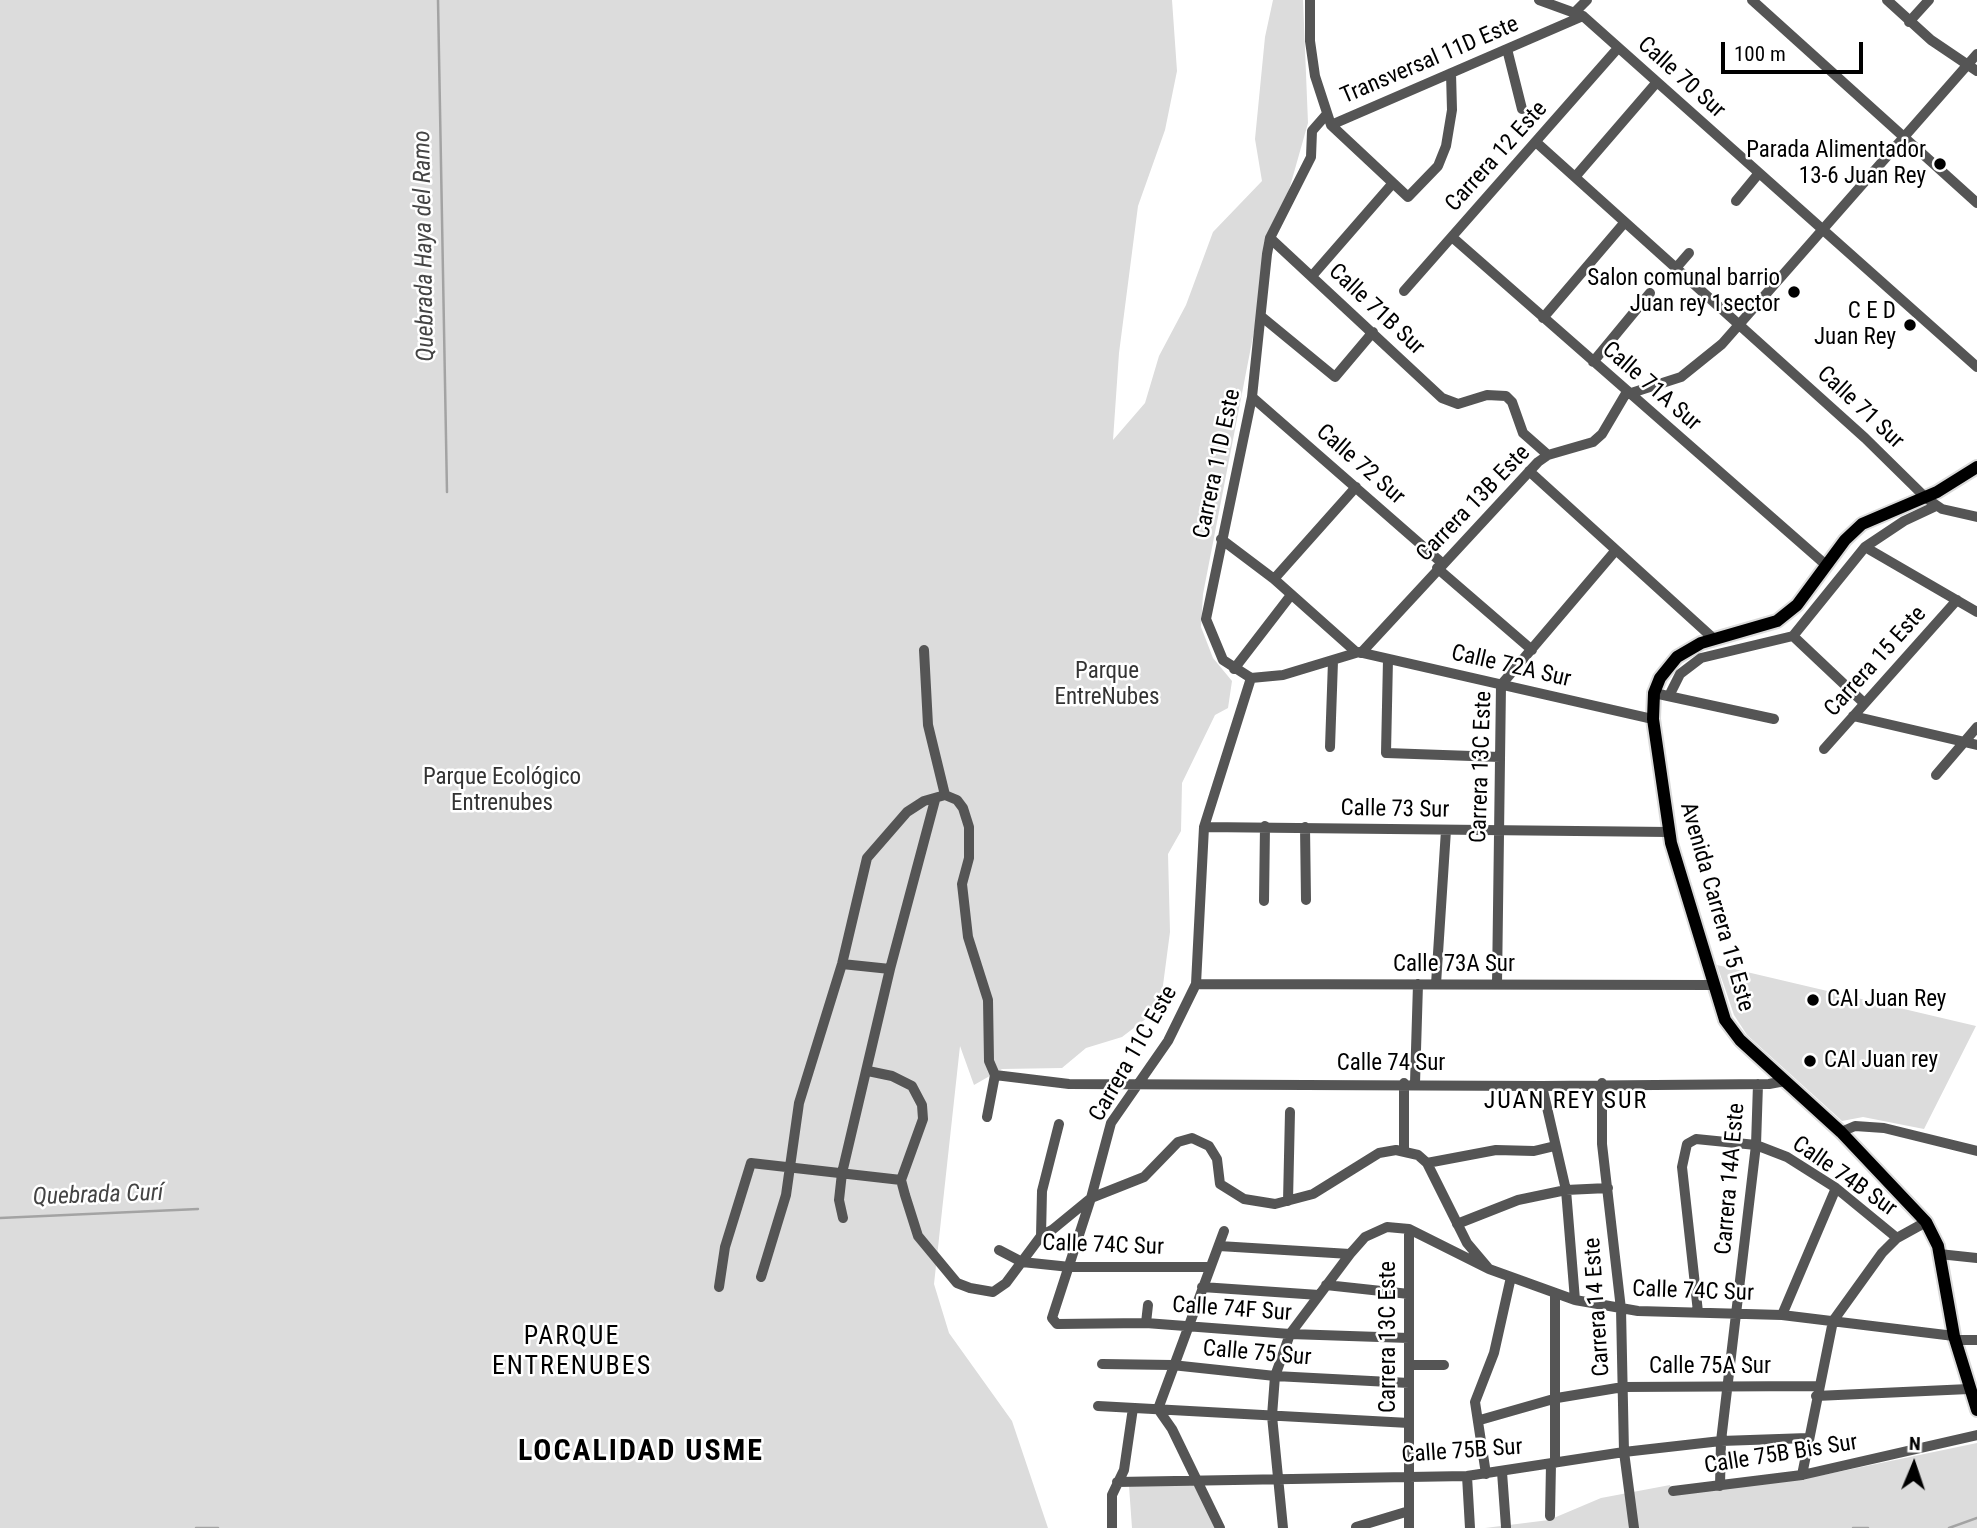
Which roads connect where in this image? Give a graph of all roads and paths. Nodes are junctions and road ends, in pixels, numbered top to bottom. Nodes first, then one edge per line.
1 (1310, 0) edge
2 (1539, 0) edge
3 (1587, 0) edge
4 (1752, 0) edge
5 (1887, 0) edge
6 (1929, 0) edge
7 (1580, 14) junction
8 (1909, 22) junction
9 (1619, 48) junction
10 (1507, 49) junction
11 (1977, 54) edge
12 (1973, 68) edge
13 (1451, 73) junction
14 (1657, 82) junction
15 (1522, 109) dead end
16 (1329, 120) junction
17 (1904, 138) junction
18 (1537, 143) junction
19 (1759, 173) junction
20 (1575, 177) junction
21 (1393, 183) junction
22 (1736, 201) dead end
23 (1977, 203) edge
24 (1625, 222) junction
25 (1824, 231) junction
26 (1452, 237) junction
27 (1270, 238) junction
28 (1689, 253) dead end
29 (1676, 268) junction
30 (1312, 276) junction
31 (1404, 291) dead end
32 (1650, 293) dead end
33 (1262, 317) junction
34 (1543, 317) junction
35 (1739, 324) junction
36 (1373, 332) junction
37 (1593, 362) junction
38 (1977, 367) edge
39 (1629, 393) junction
40 (1252, 397) junction
41 (1548, 455) junction
42 (1977, 467) edge
43 (1528, 471) junction
44 (1356, 487) junction
45 (1931, 502) junction
46 (1977, 517) edge
47 (1221, 539) junction
48 (1865, 547) junction
49 (1616, 550) junction
50 (1440, 565) junction
51 (1826, 565) junction
52 (1274, 579) junction
53 (1292, 595) junction
54 (1957, 600) junction
55 (1977, 612) edge
56 (1793, 636) junction
57 (1714, 639) junction
58 (924, 650) dead end
59 (1532, 650) junction
60 (1359, 652) junction
61 (1388, 659) junction
62 (1334, 661) junction
63 (1234, 669) junction
64 (1251, 678) junction
65 (1501, 685) junction
66 (1654, 693) junction
67 (1669, 696) junction
68 (1864, 704) junction
69 (1853, 716) junction
70 (1653, 719) junction
71 (1774, 719) dead end
72 (1977, 727) edge
73 (1964, 742) junction
74 (1977, 745) edge
75 (1330, 747) dead end
76 (1824, 748) dead end
77 (1500, 757) junction
78 (1936, 775) dead end
79 (940, 798) junction
80 (1265, 826) junction
81 (1204, 827) junction
82 (1305, 827) junction
83 (1446, 830) junction
84 (1499, 830) junction
85 (1669, 832) junction
86 (1306, 900) dead end
87 (1264, 901) dead end
88 (842, 964) junction
89 (890, 969) junction
90 (1196, 984) junction
91 (1418, 984) junction
92 (1436, 984) junction
93 (1497, 984) junction
94 (1713, 985) junction
95 (868, 1071) junction
96 (995, 1075) junction
97 (1785, 1081) junction
98 (1142, 1083) junction
99 (1404, 1083) junction
100 (1415, 1083) junction
101 (1602, 1083) junction
102 (1758, 1084) junction
103 (1542, 1086) junction
104 (1290, 1112) dead end
105 (987, 1117) dead end
106 (1059, 1124) dead end
107 (1841, 1132) junction
108 (1756, 1145) junction
109 (1555, 1146) junction
110 (1404, 1151) junction
111 (1977, 1151) edge
112 (1427, 1163) junction
113 (790, 1166) junction
114 (842, 1173) junction
115 (901, 1180) junction
116 (1608, 1188) junction
117 (1836, 1188) junction
118 (1566, 1190) junction
119 (1091, 1198) junction
120 (1288, 1201) junction
121 (843, 1218) dead end
122 (1926, 1222) junction
123 (1457, 1224) junction
124 (1409, 1229) junction
125 (1224, 1231) dead end
126 (1041, 1236) junction
127 (1897, 1238) junction
128 (1219, 1246) junction
129 (999, 1250) dead end
130 (1350, 1254) junction
131 (1940, 1254) junction
132 (1977, 1258) edge
133 (1022, 1262) junction
134 (1070, 1267) junction
135 (1208, 1267) junction
136 (1489, 1269) junction
137 (761, 1277) dead end
138 (1511, 1277) junction
139 (1326, 1285) junction
140 (719, 1287) dead end
141 (1202, 1287) junction
142 (1409, 1294) junction
143 (1555, 1294) junction
144 (1319, 1295) junction
145 (1575, 1300) junction
146 (1148, 1306) dead end
147 (1621, 1309) junction
148 (1698, 1312) junction
149 (1737, 1312) junction
150 (1782, 1315) junction
151 (1054, 1321) joint
152 (1833, 1321) junction
153 (1146, 1323) junction
154 (1187, 1328) junction
155 (1290, 1334) junction
156 (1409, 1338) junction
157 (1954, 1338) junction
158 (1977, 1340) edge
159 (1102, 1364) dead end
160 (1172, 1365) junction
161 (1409, 1365) junction
162 (1444, 1365) dead end
163 (1275, 1377) junction
164 (1409, 1383) junction
165 (1728, 1385) junction
166 (1623, 1387) junction
167 (1969, 1389) junction
168 (1817, 1391) junction
169 (1558, 1398) junction
170 (1098, 1406) dead end
171 (1133, 1408) junction
172 (1158, 1409) junction
173 (1977, 1410) edge
174 (1272, 1416) junction
175 (1480, 1420) junction
176 (1409, 1423) junction
177 (1977, 1435) edge
178 (1808, 1438) junction
179 (1721, 1441) junction
180 (1624, 1452) junction
181 (1553, 1464) junction
182 (1502, 1472) junction
183 (1486, 1474) junction
184 (1802, 1475) junction
185 (1409, 1476) junction
186 (1467, 1476) junction
187 (1276, 1477) junction
188 (1197, 1478) junction
189 (1117, 1482) junction
190 (1720, 1486) junction
191 (1673, 1491) dead end
192 (1409, 1511) junction
193 (1550, 1516) dead end
194 (1356, 1527) edge
195 (1506, 1527) edge
196 (1112, 1528) edge
197 (1220, 1528) edge
198 (1283, 1528) edge
199 (1409, 1528) edge
200 (1470, 1528) edge
201 (1634, 1528) edge

1 - 16 street
2 - 7 street, Calle 70 Sur
3 - 7 street
4 - 17 street
5 - 8 street
6 - 8 street
7 - 9 street, Calle 70 Sur
7 - 10 street, Transversal 11D Este
8 - 12 street
9 - 14 street, Calle 70 Sur
9 - 18 street, Carrera 12 Este
10 - 13 street, Transversal 11D Este
10 - 15 street
11 - 12 street
12 - 17 street
13 - 16 street, Transversal 11D Este
13 - 21 street
14 - 19 street, Calle 70 Sur
14 - 20 street
16 - 21 street
16 - 27 street
17 - 23 street
17 - 25 street
18 - 20 street, Calle 71 Sur
18 - 26 street, Carrera 12 Este
19 - 22 street
19 - 25 street, Calle 70 Sur
20 - 24 street, Calle 71 Sur
21 - 30 street
24 - 29 street, Calle 71 Sur
24 - 34 street
25 - 35 street
25 - 38 street, Calle 70 Sur
26 - 31 street, Carrera 12 Este
26 - 34 street, Calle 71A Sur
27 - 30 street, Calle 71B Sur
27 - 33 street, Carrera 11D Este
28 - 29 street
29 - 35 street, Calle 71 Sur
30 - 36 street, Calle 71B Sur
32 - 37 street
33 - 36 street
33 - 40 street, Carrera 11D Este
34 - 37 street, Calle 71A Sur
35 - 39 street
35 - 45 street, Calle 71 Sur
36 - 41 street, Calle 71B Sur
37 - 39 street, Calle 71A Sur
39 - 41 street, Carrera 13B Este
39 - 51 street, Calle 71A Sur
40 - 44 street, Calle 72 Sur
40 - 47 street, Carrera 11D Este
41 - 43 street, Carrera 13B Este
42 - 45 main road, Avenida Carrera 15 Este
43 - 49 street
43 - 50 street, Carrera 13B Este
44 - 50 street, Calle 72 Sur
44 - 52 street
45 - 46 street, Calle 71 Sur
45 - 48 street
45 - 51 main road, Avenida Carrera 15 Este
47 - 52 street, Calle 72A Sur
47 - 63 street, Carrera 11D Este
48 - 54 street
48 - 56 street
49 - 57 street
49 - 59 street, Carrera 13C Este
50 - 59 street, Calle 72 Sur
50 - 60 street, Carrera 13B Este
51 - 57 main road, Avenida Carrera 15 Este
52 - 53 street, Calle 72A Sur
53 - 60 street, Calle 72A Sur
53 - 63 street
54 - 55 street
54 - 68 street, Carrera 15 Este
56 - 67 street
56 - 68 street
57 - 66 main road, Avenida Carrera 15 Este
58 - 79 street
59 - 65 street, Carrera 13C Este
60 - 61 street, Calle 72A Sur
60 - 62 street
61 - 65 street, Calle 72A Sur
61 - 77 street
62 - 64 street
62 - 75 street
63 - 64 street, Carrera 11D Este
64 - 81 street, Carrera 11C Este
65 - 70 street, Calle 72A Sur
65 - 77 street, Carrera 13C Este
66 - 67 street
66 - 70 main road, Avenida Carrera 15 Este
67 - 71 street
68 - 69 street, Carrera 15 Este
69 - 73 street
69 - 76 street, Carrera 15 Este
70 - 85 main road, Avenida Carrera 15 Este
72 - 73 street
73 - 74 street
73 - 78 street
77 - 84 street, Carrera 13C Este
79 - 88 street
79 - 89 street
79 - 96 street
80 - 81 street, Calle 73 Sur
80 - 82 street, Calle 73 Sur
80 - 87 street
81 - 90 street, Carrera 11C Este
82 - 83 street, Calle 73 Sur
82 - 86 street
83 - 84 street, Calle 73 Sur
83 - 92 street
84 - 85 street, Calle 73 Sur
84 - 93 street, Carrera 13C Este
85 - 94 main road, Avenida Carrera 15 Este
88 - 89 street
88 - 113 street
89 - 95 street
90 - 91 street, Calle 73A Sur
90 - 98 street, Carrera 11C Este
91 - 92 street, Calle 73A Sur
91 - 100 street
92 - 93 street, Calle 73A Sur
93 - 94 street, Calle 73A Sur
94 - 97 main road, Avenida Carrera 15 Este
95 - 114 street
95 - 115 street
96 - 98 street, Calle 74 Sur
96 - 105 street
97 - 102 street, Calle 74 Sur
97 - 107 main road, Avenida Carrera 15 Este
98 - 99 street, Calle 74 Sur
98 - 119 street, Carrera 11C Este
99 - 100 street, Calle 74 Sur
99 - 110 street
100 - 103 street, Calle 74 Sur
101 - 102 street, Calle 74 Sur
101 - 103 street, Calle 74 Sur
101 - 116 street, Carrera 14 Este
102 - 108 street, Carrera 14A Este
103 - 109 street
104 - 120 street
106 - 126 street
107 - 111 street
107 - 122 main road, Avenida Carrera 15 Este
108 - 117 street, Calle 74B Sur
108 - 148 street, Calle 74B Sur
108 - 149 street, Carrera 14A Este
109 - 112 street
109 - 118 street
110 - 112 street
110 - 120 street
112 - 123 street
113 - 114 street
113 - 137 street
113 - 140 street
114 - 115 street
114 - 121 street
115 - 133 street
116 - 118 street
116 - 147 street, Carrera 14 Este
117 - 127 street, Calle 74B Sur
117 - 150 street
118 - 123 street
118 - 145 street
119 - 120 street
119 - 126 street
119 - 134 street, Carrera 11C Este
122 - 127 street
122 - 131 main road, Avenida Carrera 15 Este
123 - 136 street
124 - 130 street
124 - 136 street, Calle 74C Sur
124 - 142 street, Carrera 13C Este
125 - 128 street
126 - 133 street
127 - 152 street
128 - 130 street
128 - 135 street
129 - 133 street, Calle 74C Sur
130 - 139 street
131 - 132 street
131 - 157 main road, Avenida Carrera 15 Este
133 - 134 street, Calle 74C Sur
134 - 135 street, Calle 74C Sur
134 - 151 street, Carrera 11C Este
135 - 141 street
136 - 138 street, Calle 74C Sur
138 - 143 street, Calle 74C Sur
138 - 175 street
139 - 142 street
139 - 144 street
141 - 144 street
141 - 154 street
142 - 156 street, Carrera 13C Este
143 - 145 street, Calle 74C Sur
143 - 169 street
144 - 155 street
145 - 147 street, Calle 74C Sur
146 - 153 street
147 - 148 street, Calle 74C Sur
147 - 166 street, Carrera 14 Este
148 - 149 street, Calle 74C Sur
149 - 150 street, Calle 74C Sur
149 - 165 street, Carrera 14A Este
150 - 152 street, Calle 74C Sur
151 - 153 street, Calle 74F Sur
152 - 157 street, Calle 74C Sur
152 - 168 street
153 - 154 street, Calle 74F Sur
154 - 155 street, Calle 74F Sur
154 - 160 street
155 - 156 street, Calle 74F Sur
155 - 163 street
156 - 161 street, Carrera 13C Este
157 - 158 street, Calle 74C Sur
157 - 167 main road, Avenida Carrera 15 Este
159 - 160 street, Calle 75 Sur
160 - 163 street, Calle 75 Sur
160 - 172 street
161 - 162 street
161 - 164 street, Carrera 13C Este
163 - 164 street, Calle 75 Sur
163 - 174 street
164 - 176 street, Carrera 13C Este
165 - 166 street, Calle 75A Sur
165 - 168 street, Calle 75A Sur
165 - 179 street, Carrera 14A Este
166 - 169 street, Calle 75A Sur
166 - 180 street, Carrera 14 Este
167 - 168 street, Calle 75A Sur
167 - 173 main road, Avenida Carrera 15 Este
168 - 178 street
169 - 175 street, Calle 75A Sur
169 - 181 street
170 - 171 street
171 - 172 street
171 - 189 street
172 - 174 street
172 - 188 street
174 - 176 street
174 - 187 street
175 - 183 street
176 - 185 street, Carrera 13C Este
177 - 184 street, Calle 75B Bis Sur
178 - 179 street, Calle 75B Sur
178 - 184 street
179 - 180 street, Calle 75B Sur
179 - 190 street, Carrera 14A Este
180 - 181 street, Calle 75B Sur
180 - 201 street, Carrera 14 Este
181 - 182 street, Calle 75B Sur
181 - 193 street
182 - 183 street, Calle 75B Sur
182 - 195 street
183 - 186 street, Calle 75B Sur
184 - 190 street, Calle 75B Bis Sur
185 - 186 street, Calle 75B Sur
185 - 187 street, Calle 75B Sur
185 - 192 street, Carrera 13C Este
186 - 200 street
187 - 188 street, Calle 75B Sur
187 - 198 street
188 - 189 street, Calle 75B Sur
188 - 197 street
189 - 196 street
190 - 191 street, Calle 75B Bis Sur
192 - 194 street
192 - 199 street, Carrera 13C Este

